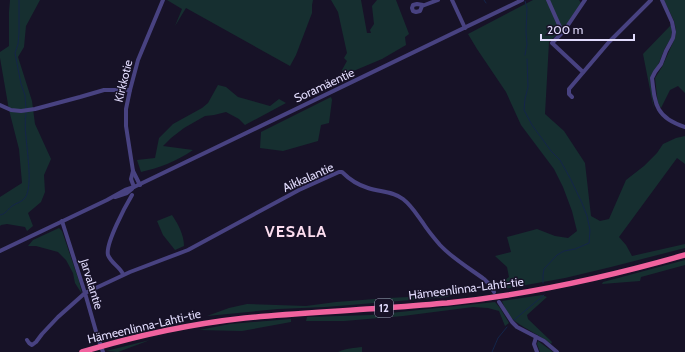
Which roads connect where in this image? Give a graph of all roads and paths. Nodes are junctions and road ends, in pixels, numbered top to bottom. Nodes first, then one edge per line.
1 (163, 0) edge
2 (438, 0) edge
3 (452, 0) edge
4 (522, 0) edge
5 (548, 0) edge
6 (585, 0) edge
7 (651, 0) edge
8 (662, 0) edge
9 (423, 6) dead end
10 (465, 28) junction
11 (564, 31) junction
12 (583, 72) junction
13 (130, 90) junction
14 (572, 97) dead end
15 (0, 105) edge
16 (685, 127) edge
17 (133, 172) junction
18 (140, 184) junction
19 (134, 187) junction
20 (132, 195) dead end
21 (62, 221) junction
22 (0, 251) edge
23 (685, 255) edge
24 (124, 274) junction
25 (494, 292) dead end
26 (85, 293) junction
27 (499, 302) dead end
28 (536, 337) junction
29 (27, 340) dead end
30 (82, 352) edge
31 (103, 352) edge
32 (537, 352) edge
33 (557, 352) edge

1 - 13 street, Kirkkotie
2 - 9 street
3 - 10 street
4 - 10 street, Soramäentie
5 - 11 street
6 - 11 street
7 - 12 street
8 - 16 street
10 - 18 street, Soramäentie
11 - 12 street
12 - 14 street
13 - 15 street
13 - 17 street, Kirkkotie
17 - 18 street, Kirkkotie
17 - 19 street, Kirkkotie
18 - 19 street, Soramäentie
19 - 21 street, Soramäentie
20 - 24 street
21 - 22 street, Soramäentie
21 - 26 street, Jarvalantie
23 - 30 highway, Hämeenlinna-Lahti-tie / 12
24 - 25 street, Aikkalantie
24 - 26 street, Aikkalantie
26 - 29 street, Aikkalantie
26 - 31 street, Jarvalantie
27 - 28 street
28 - 32 street
28 - 33 street

